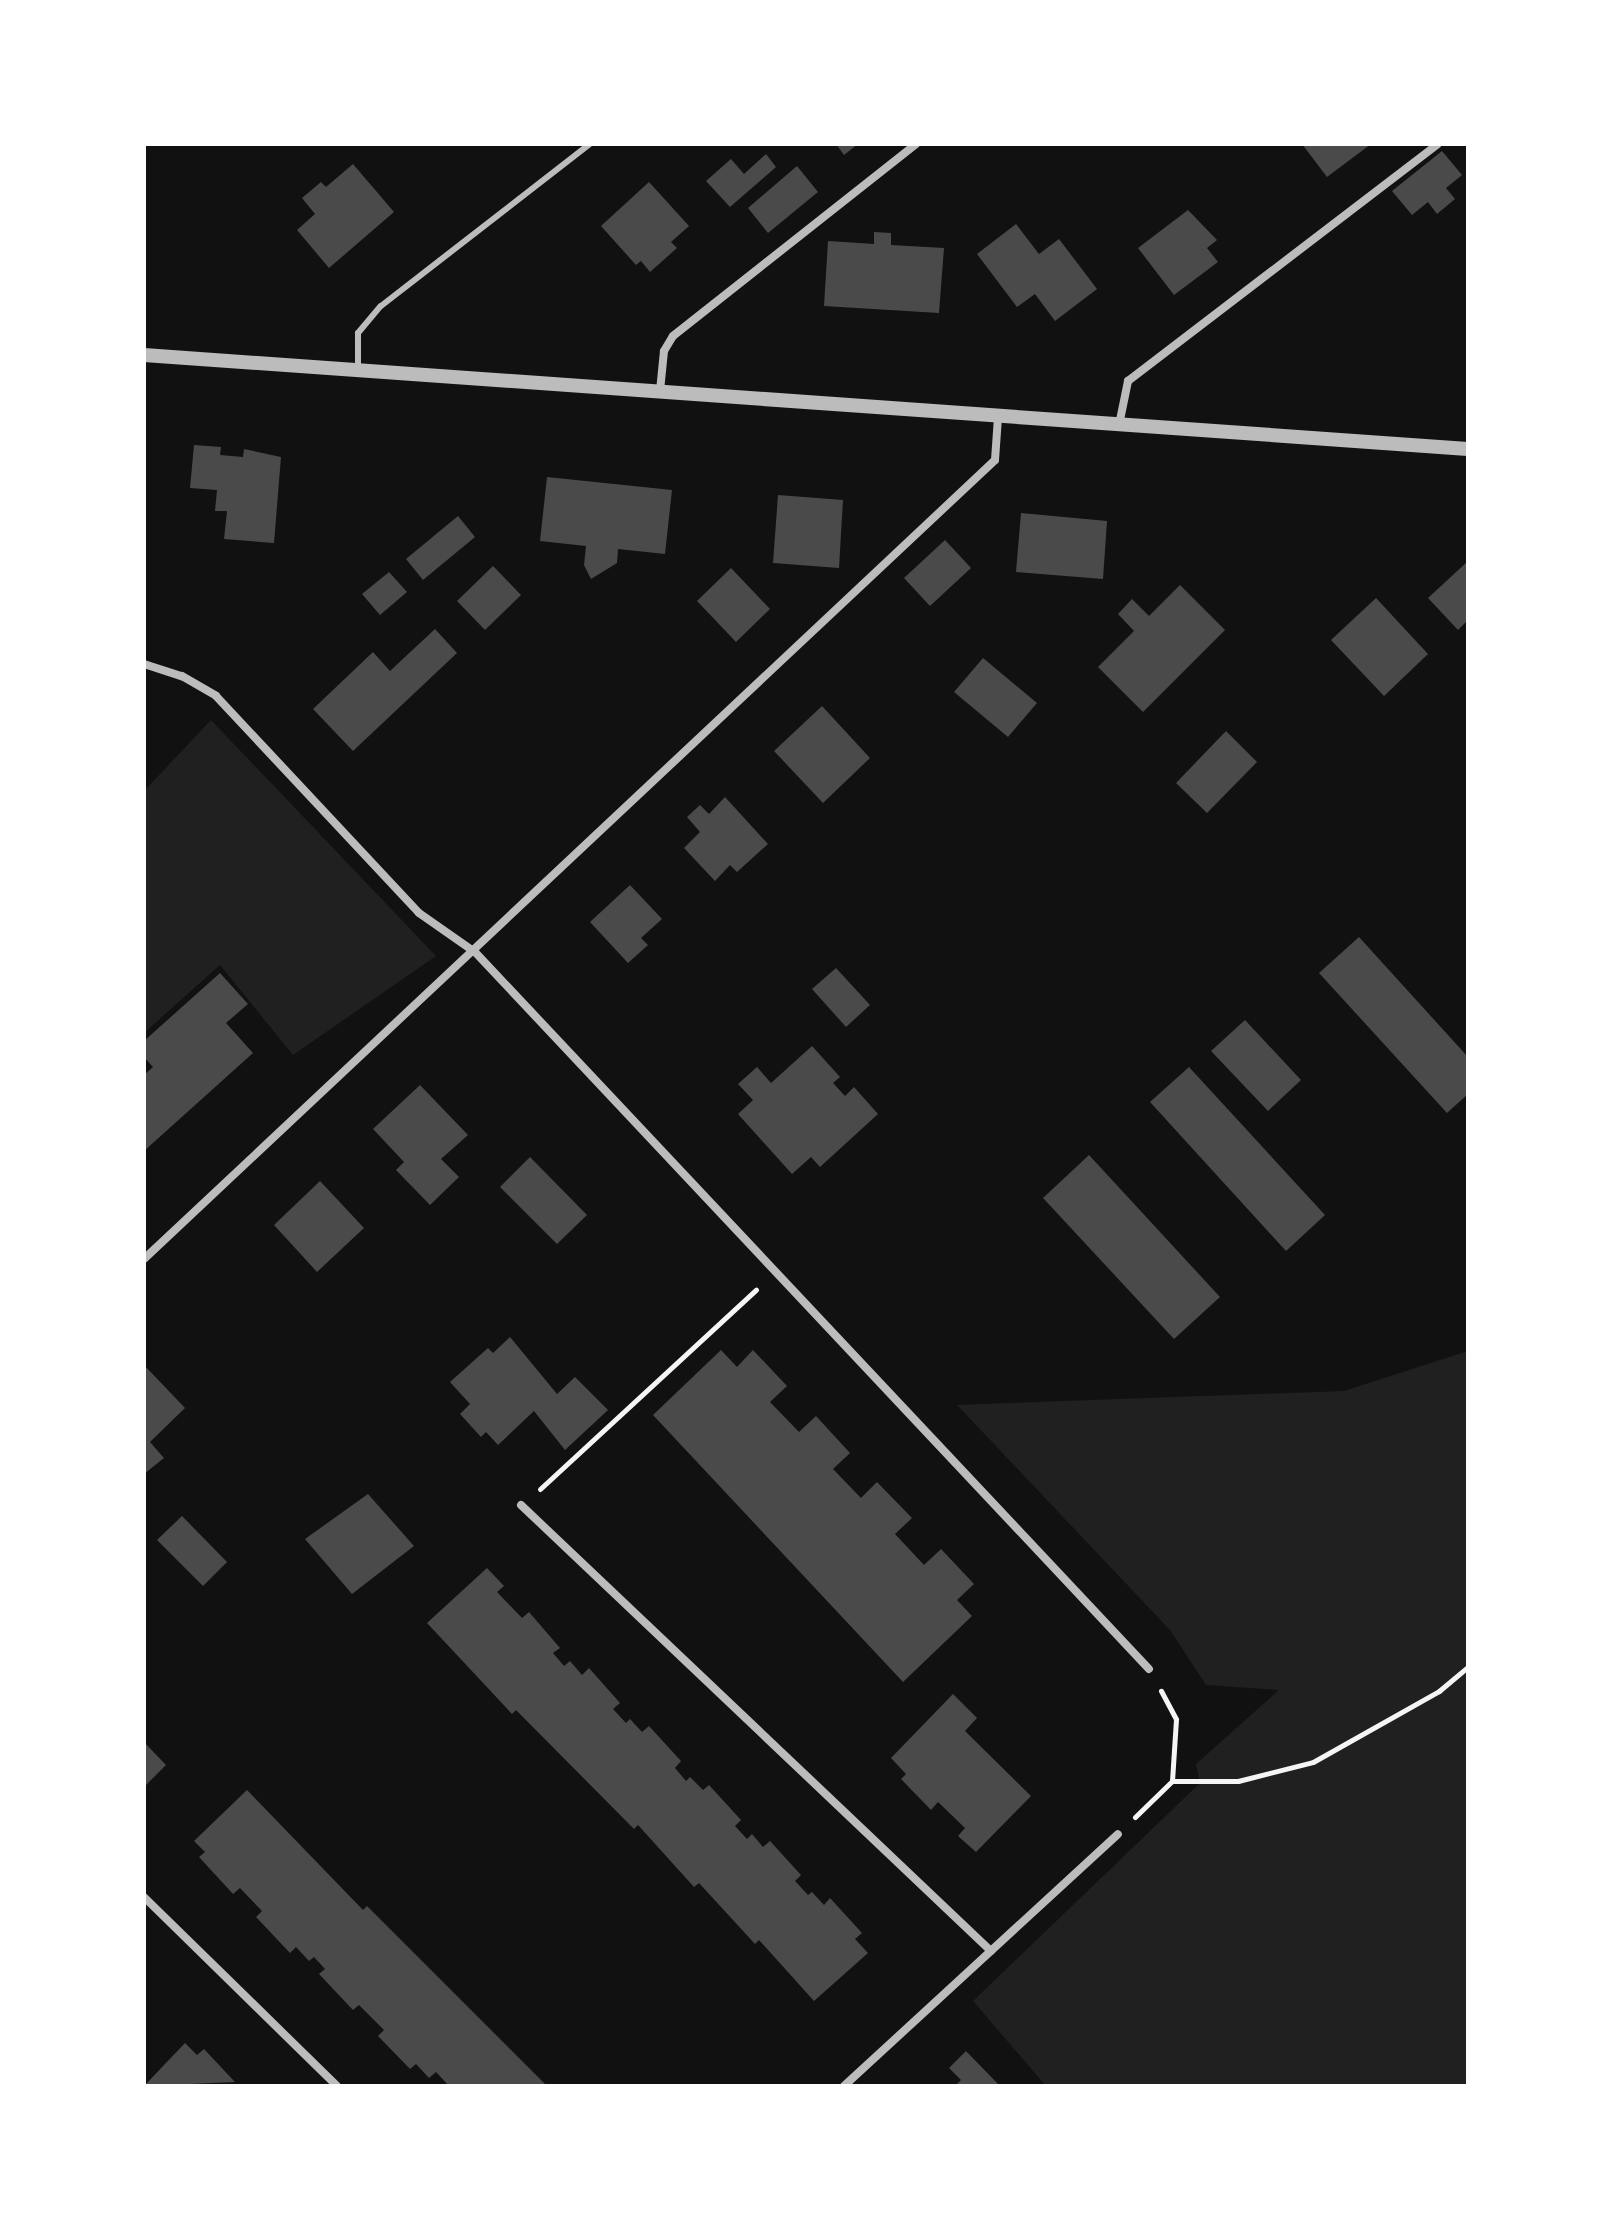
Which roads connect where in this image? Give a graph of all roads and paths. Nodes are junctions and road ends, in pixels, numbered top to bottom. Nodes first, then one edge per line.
1 (590, 144) edge
2 (916, 144) edge
3 (1438, 144) edge
4 (144, 355) edge
5 (358, 371) junction
6 (660, 391) junction
7 (998, 417) junction
8 (1119, 425) junction
9 (1468, 449) edge
10 (144, 664) edge
11 (475, 952) junction
12 (144, 1259) edge
13 (775, 1273) junction
14 (521, 1505) joint
15 (1468, 1667) edge
16 (1149, 1669) joint
17 (1172, 1781) junction
18 (1118, 1834) joint
19 (144, 1897) edge
20 (991, 1951) junction
21 (337, 2086) edge
22 (844, 2086) edge

1 - 5 lane
2 - 6 street
3 - 8 street
4 - 5 street
5 - 6 street
6 - 7 street
7 - 8 street
7 - 11 street
8 - 9 street
10 - 11 street
11 - 12 street
11 - 13 street
13 - 14 path
13 - 16 street
14 - 20 street
15 - 17 path
16 - 17 path
17 - 18 path
18 - 20 street
19 - 21 street
20 - 22 street

